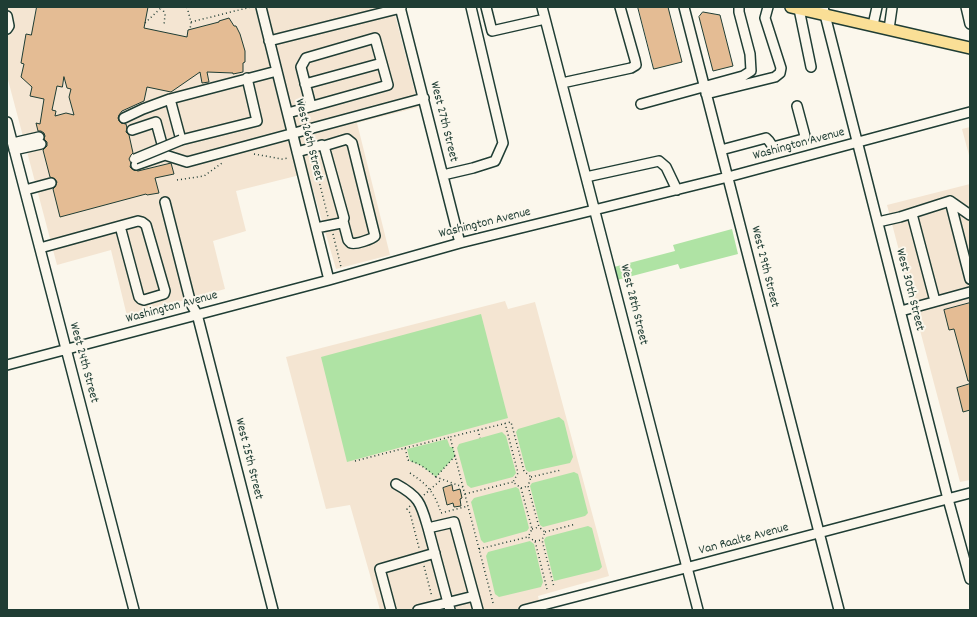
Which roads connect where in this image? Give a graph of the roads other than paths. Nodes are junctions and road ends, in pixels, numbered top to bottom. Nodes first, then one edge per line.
1 (261, 7) edge
2 (401, 7) edge
3 (471, 7) edge
4 (486, 7) edge
5 (542, 7) edge
6 (620, 7) edge
7 (684, 7) edge
8 (739, 7) edge
9 (768, 7) edge
10 (877, 7) edge
11 (890, 7) edge
12 (966, 7) edge
13 (795, 8) edge
14 (824, 10) edge
15 (7, 16) edge
16 (545, 19) junction
17 (970, 24) edge
18 (873, 25) junction
19 (7, 29) edge
20 (889, 29) junction
21 (269, 41) junction
22 (970, 48) edge
23 (382, 62) junction
24 (811, 66) dead end
25 (277, 70) junction
26 (247, 78) junction
27 (562, 83) junction
28 (305, 84) junction
29 (705, 90) junction
30 (424, 98) junction
31 (170, 99) junction
32 (641, 104) dead end
33 (311, 106) junction
34 (797, 106) dead end
35 (970, 112) edge
36 (288, 113) junction
37 (124, 118) dead end
38 (7, 122) edge
39 (132, 130) dead end
40 (292, 132) junction
41 (40, 140) dead end
42 (181, 140) junction
43 (797, 141) junction
44 (858, 143) junction
45 (324, 146) junction
46 (13, 147) junction
47 (773, 147) junction
48 (721, 150) junction
49 (298, 154) junction
50 (165, 155) junction
51 (799, 159) junction
52 (776, 165) junction
53 (443, 175) junction
54 (586, 177) junction
55 (728, 177) junction
56 (51, 183) dead end
57 (25, 190) junction
58 (676, 190) junction
59 (165, 202) dead end
60 (950, 202) junction
61 (595, 210) junction
62 (912, 214) junction
63 (970, 215) edge
64 (343, 221) junction
65 (878, 222) junction
66 (120, 226) junction
67 (316, 228) junction
68 (460, 243) junction
69 (40, 248) junction
70 (970, 279) edge
71 (329, 280) junction
72 (970, 292) edge
73 (935, 301) junction
74 (901, 311) junction
75 (197, 314) junction
76 (66, 349) junction
77 (7, 364) edge
78 (396, 484) dead end
79 (970, 493) edge
80 (948, 499) junction
81 (428, 528) junction
82 (818, 533) junction
83 (435, 553) junction
84 (687, 568) junction
85 (970, 579) edge
86 (474, 596) junction
87 (449, 606) edge
88 (556, 606) edge
89 (134, 610) edge
90 (273, 610) edge
91 (391, 610) edge
92 (418, 610) edge
93 (478, 610) edge
94 (524, 610) edge
95 (698, 610) edge
96 (839, 610) edge

1 - 21 street, West 26th Street
2 - 21 street
2 - 30 street, West 27th Street
3 - 53 street
4 - 16 street
5 - 16 street, West 28th Street
6 - 27 street
7 - 29 street, West 29th Street
8 - 29 street
9 - 29 street
10 - 18 street
11 - 20 street
12 - 17 street
13 - 14 main road
13 - 24 street
14 - 18 main road
14 - 44 street, West 30th Street
15 - 19 street
16 - 27 street, West 28th Street
18 - 20 main road
20 - 22 main road
21 - 25 street, West 26th Street
23 - 28 street
23 - 28 street
23 - 33 street
25 - 26 street
25 - 36 street, West 26th Street
26 - 31 street
26 - 42 street
27 - 54 street, West 28th Street
28 - 33 street
29 - 32 street
29 - 48 street, West 29th Street
30 - 40 street
30 - 53 street, West 27th Street
31 - 37 street
31 - 42 street
33 - 36 street
34 - 43 street
35 - 44 street, Washington Avenue
36 - 40 street, West 26th Street
38 - 46 street, West 24th Street
39 - 50 street
40 - 49 street, West 26th Street
40 - 50 street
41 - 46 street
42 - 50 street, bridge
43 - 47 street
43 - 51 street
44 - 51 street, Washington Avenue
44 - 65 street, West 30th Street
45 - 49 street
45 - 64 street
45 - 64 street
46 - 57 street, West 24th Street
47 - 48 street
47 - 52 street
48 - 55 street, West 29th Street
49 - 67 street, West 26th Street
51 - 52 street, Washington Avenue
52 - 55 street, Washington Avenue
53 - 68 street, West 27th Street
54 - 58 street
54 - 61 street, West 28th Street
55 - 58 street, Washington Avenue
55 - 82 street, West 29th Street
56 - 57 street
57 - 69 street, West 24th Street
58 - 61 street, Washington Avenue
59 - 75 street, West 25th Street
60 - 62 street
60 - 63 street
60 - 70 street
61 - 68 street, Washington Avenue
61 - 84 street, West 28th Street
62 - 65 street
62 - 73 street
64 - 67 street
65 - 74 street, West 30th Street
66 - 66 street
66 - 69 street
67 - 71 street, West 26th Street
68 - 71 street, Washington Avenue
69 - 76 street, West 24th Street
71 - 75 street, Washington Avenue
72 - 73 street
73 - 74 street
74 - 80 street, West 30th Street
75 - 76 street, Washington Avenue
75 - 90 street, West 25th Street
76 - 77 street, Washington Avenue
76 - 89 street, West 24th Street
78 - 81 street
79 - 80 street, Van Raalte Avenue
80 - 82 street, Van Raalte Avenue
80 - 85 street, West 30th Street
81 - 83 street
81 - 86 street
82 - 84 street, Van Raalte Avenue
82 - 96 street, West 29th Street
83 - 87 street
83 - 91 street
84 - 88 street, Van Raalte Avenue
84 - 95 street, West 28th Street
86 - 87 street
86 - 93 street
87 - 92 street
88 - 94 street, Van Raalte Avenue

